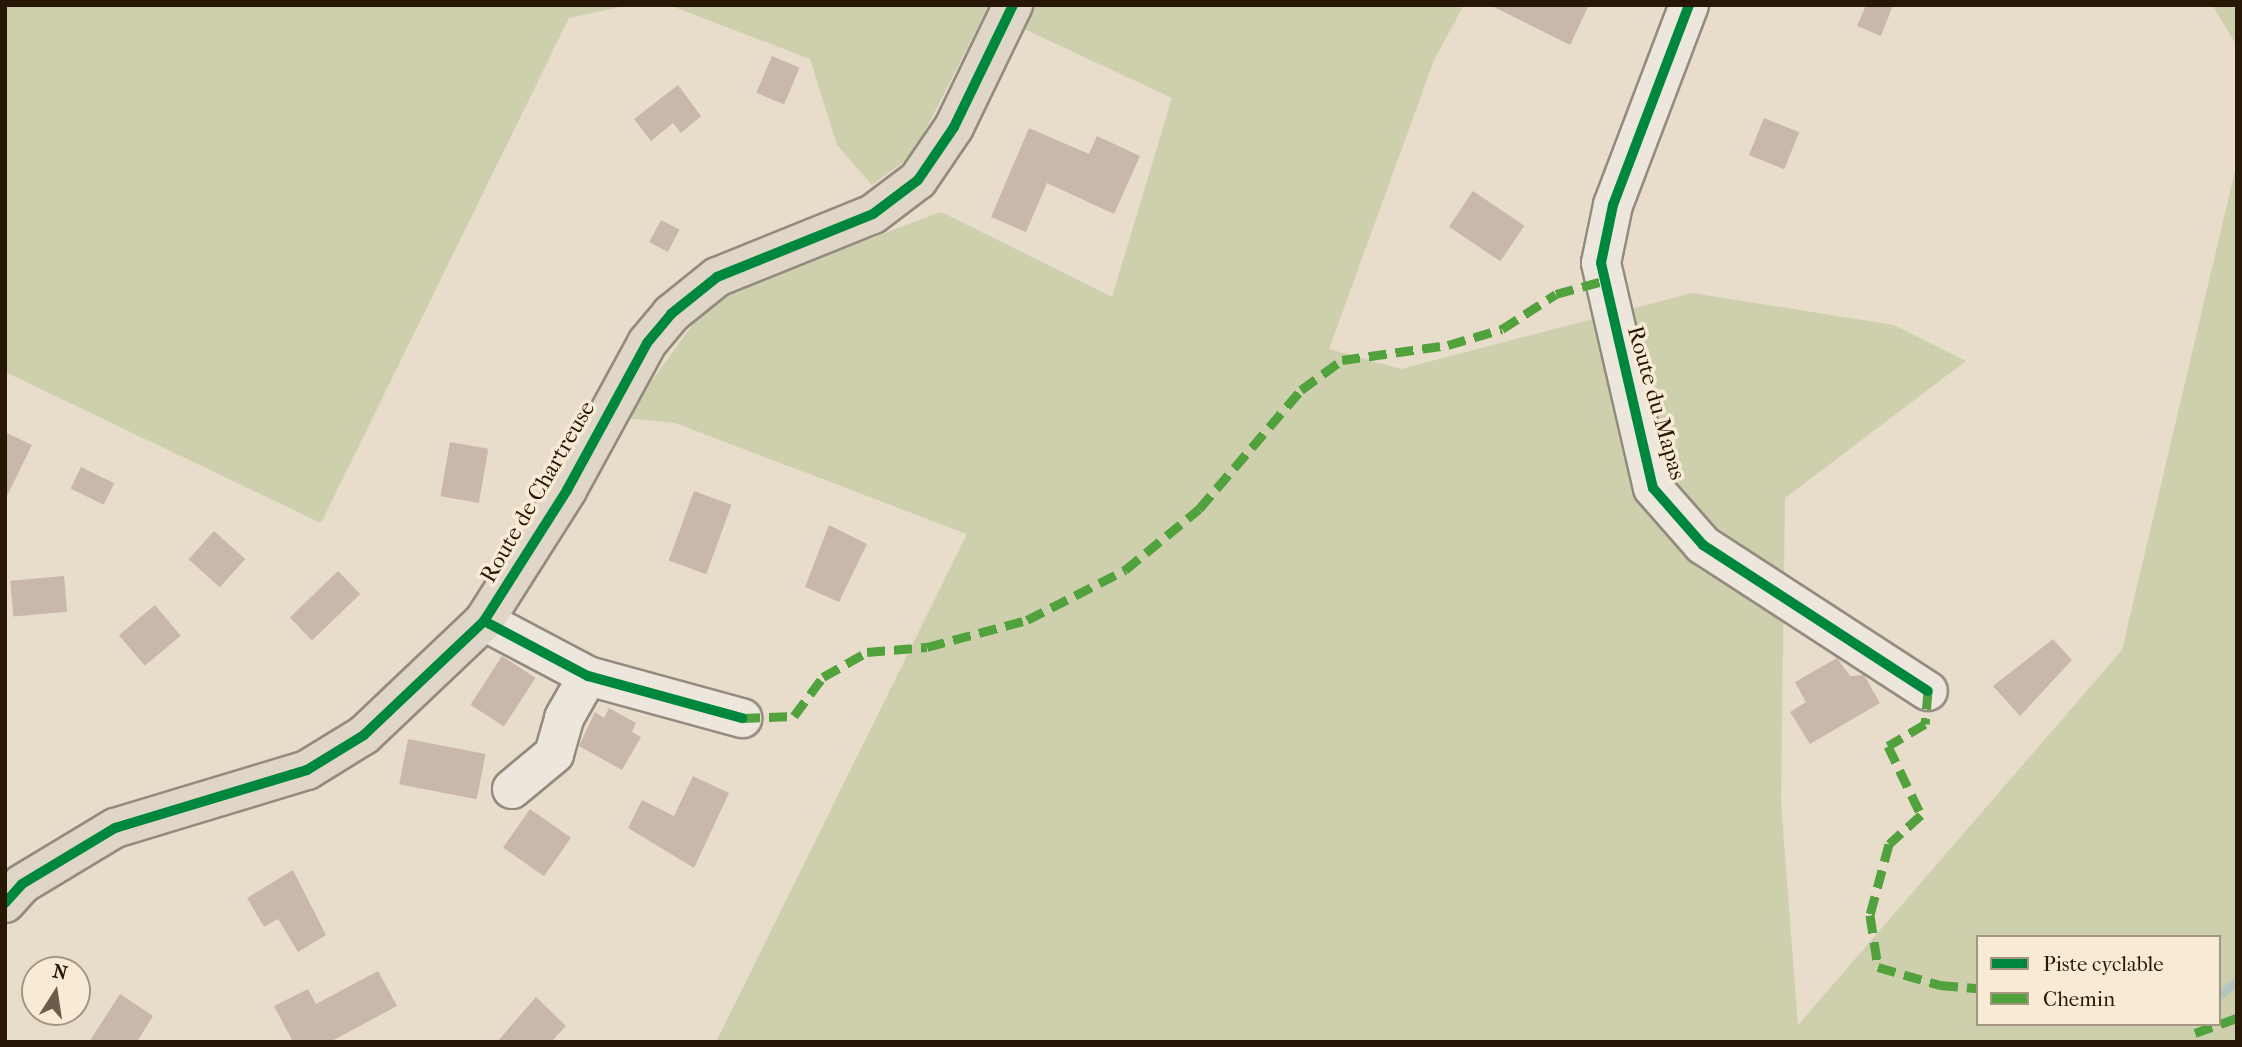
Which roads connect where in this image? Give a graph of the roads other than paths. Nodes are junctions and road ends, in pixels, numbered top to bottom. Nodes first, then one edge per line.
1 (1013, 5) edge
2 (1689, 5) edge
3 (484, 621) junction
4 (588, 676) junction
5 (1928, 691) dead end
6 (742, 718) dead end
7 (512, 789) dead end
8 (5, 903) edge

1 - 3 main road, Route de Chartreuse
2 - 5 street, Route du Mapas
3 - 4 street
3 - 8 main road, Route de Chartreuse
4 - 6 street
4 - 7 street

